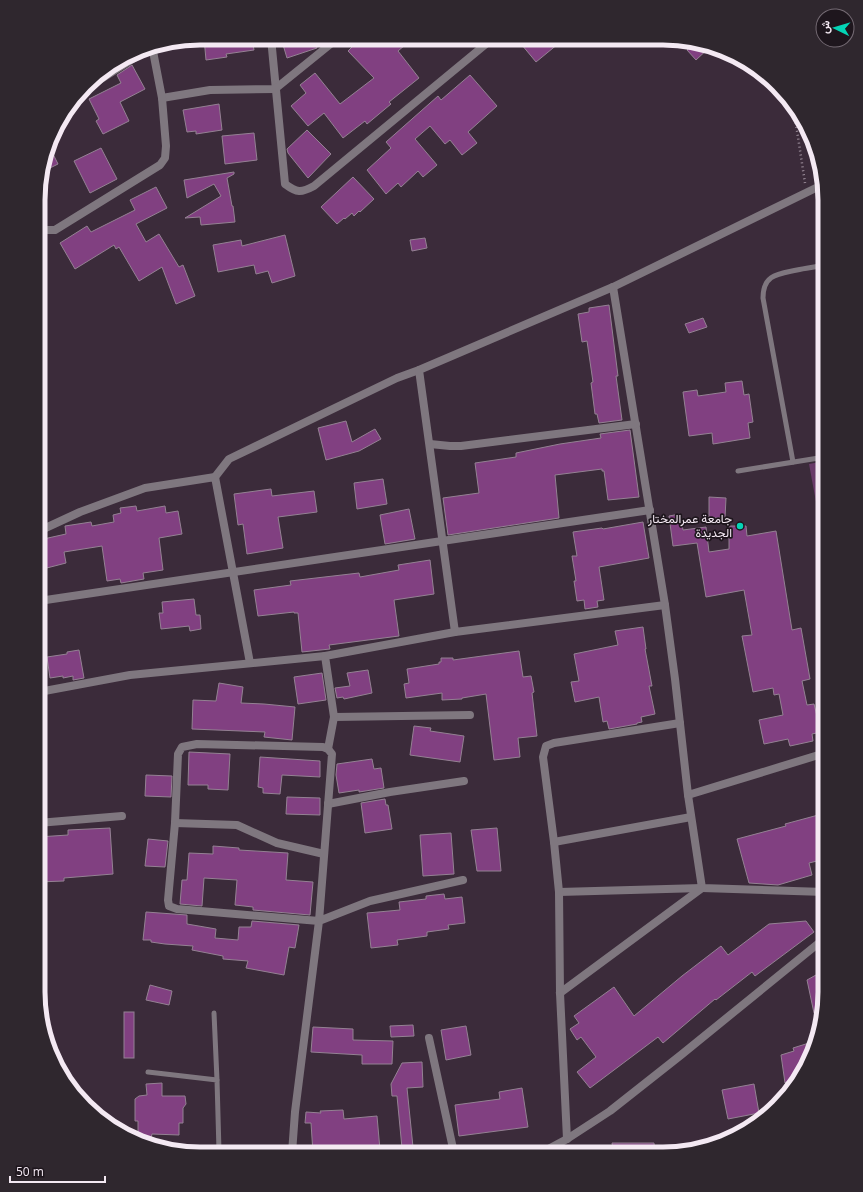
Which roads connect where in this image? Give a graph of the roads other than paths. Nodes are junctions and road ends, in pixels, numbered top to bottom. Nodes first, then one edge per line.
1 (271, 45) edge
2 (329, 45) edge
3 (485, 45) edge
4 (153, 52) edge
5 (275, 88) junction
6 (162, 98) junction
7 (818, 188) edge
8 (45, 230) edge
9 (818, 266) edge
10 (613, 287) junction
11 (419, 370) junction
12 (636, 424) junction
13 (430, 444) junction
14 (818, 458) edge
15 (793, 462) junction
16 (738, 471) dead end
17 (215, 477) junction
18 (650, 510) junction
19 (45, 529) edge
20 (443, 541) junction
21 (233, 572) junction
22 (45, 600) edge
23 (664, 605) junction
24 (455, 632) junction
25 (325, 656) junction
26 (250, 663) junction
27 (45, 691) edge
28 (470, 715) dead end
29 (334, 717) junction
30 (680, 723) junction
31 (328, 749) junction
32 (818, 755) edge
33 (464, 781) dead end
34 (688, 795) junction
35 (328, 804) junction
36 (122, 816) dead end
37 (691, 817) junction
38 (45, 822) edge
39 (175, 823) junction
40 (554, 842) junction
41 (324, 854) junction
42 (463, 880) dead end
43 (702, 888) junction
44 (559, 892) junction
45 (818, 892) edge
46 (319, 920) junction
47 (818, 944) edge
48 (560, 993) junction
49 (214, 1013) dead end
50 (429, 1038) dead end
51 (148, 1072) dead end
52 (217, 1080) junction
53 (567, 1139) junction
54 (219, 1147) edge
55 (292, 1147) edge
56 (453, 1147) edge
57 (552, 1147) edge

1 - 5 street
2 - 5 street
3 - 5 street
4 - 6 street
5 - 6 street
6 - 8 street
7 - 10 street
9 - 15 lane
10 - 11 street
10 - 12 street
11 - 13 street
11 - 17 street
12 - 13 street
12 - 18 street
13 - 20 street
14 - 15 lane
15 - 16 lane
17 - 19 street
17 - 21 street
18 - 20 street
18 - 23 street
20 - 21 street
20 - 24 street
21 - 22 street
21 - 26 street
23 - 24 street
23 - 30 street
24 - 25 street
25 - 26 street
25 - 29 street
26 - 27 street
28 - 29 street
29 - 31 street
30 - 34 street
30 - 40 street
31 - 35 street
31 - 39 street
32 - 34 street
33 - 35 street
34 - 37 street
35 - 41 street
36 - 38 street
37 - 40 street
37 - 43 street
39 - 41 street
39 - 46 street
40 - 44 street
41 - 46 street
42 - 46 street
43 - 44 street
43 - 45 street
43 - 48 street
44 - 48 street
46 - 55 street
47 - 53 street
48 - 53 street
49 - 52 lane
50 - 56 street
51 - 52 lane
52 - 54 lane
53 - 57 street

